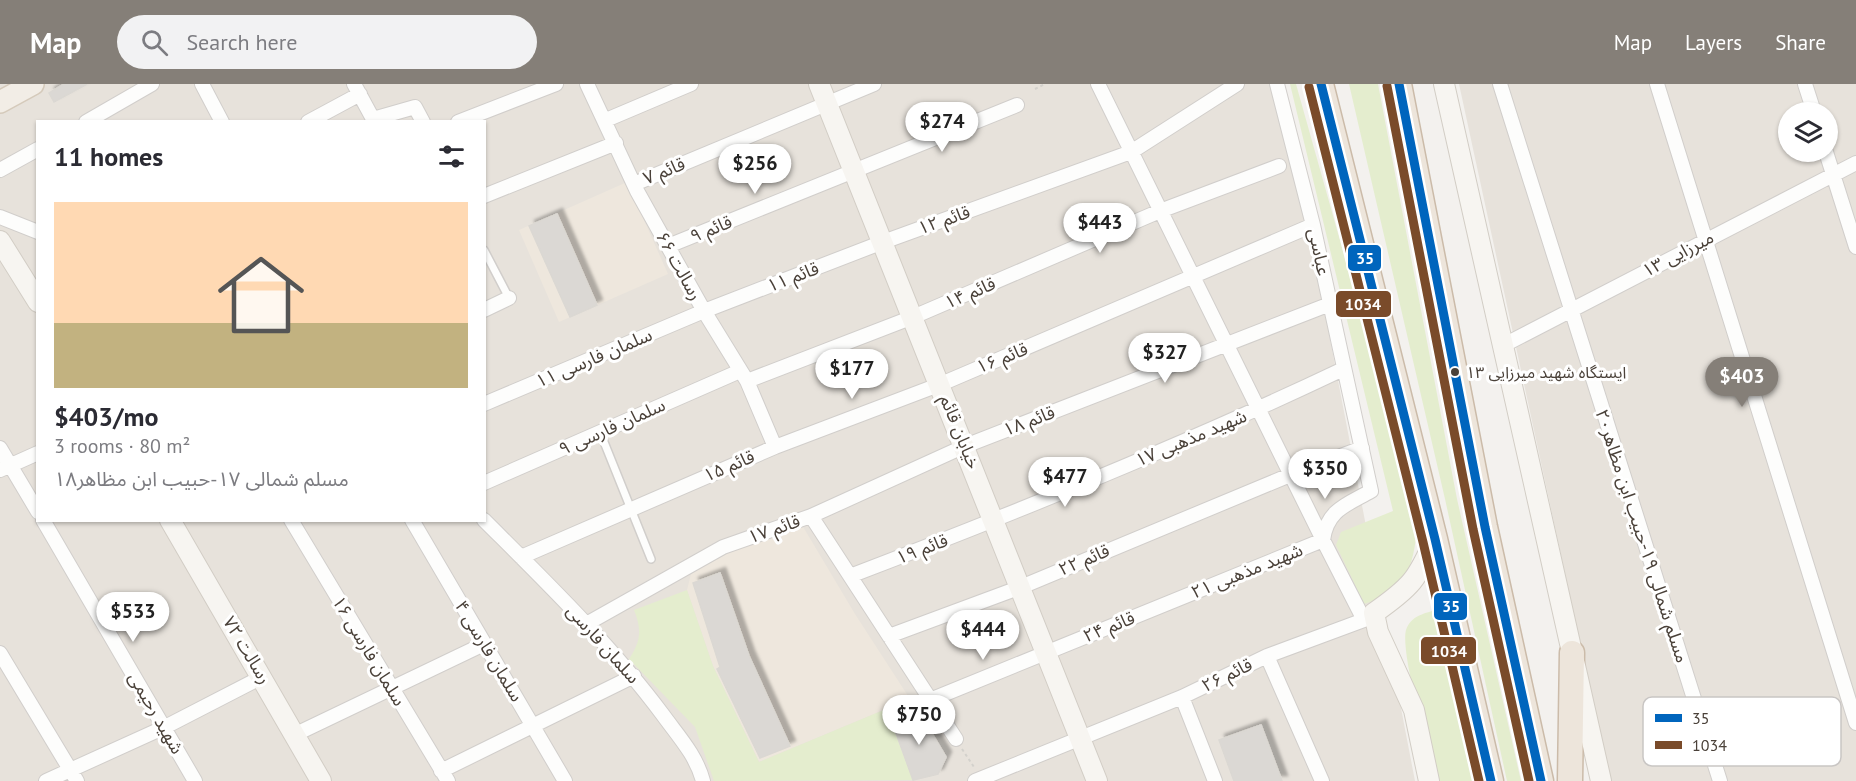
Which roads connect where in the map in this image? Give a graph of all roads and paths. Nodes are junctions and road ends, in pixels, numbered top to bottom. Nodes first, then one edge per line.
1 (33, 84) edge
2 (152, 84) edge
3 (202, 84) edge
4 (556, 84) edge
5 (587, 84) edge
6 (691, 84) edge
7 (819, 84) edge
8 (874, 84) edge
9 (1045, 84) edge
10 (1098, 84) edge
11 (1237, 84) edge
12 (1277, 84) edge
13 (1321, 84) edge
14 (1399, 84) edge
15 (1444, 84) edge
16 (1500, 84) edge
17 (1658, 84) edge
18 (1805, 84) edge
19 (357, 89) edge
20 (1035, 89) dead end
21 (0, 102) edge
22 (1811, 102) edge
23 (827, 104) junction
24 (1017, 105) dead end
25 (325, 118) edge
26 (89, 120) edge
27 (221, 120) edge
28 (422, 120) edge
29 (464, 120) edge
30 (606, 120) junction
31 (616, 143) junction
32 (36, 150) edge
33 (1131, 152) junction
34 (1829, 162) edge
35 (1856, 163) edge
36 (1279, 166) dead end
37 (0, 170) edge
38 (855, 172) junction
39 (1833, 174) junction
40 (634, 184) junction
41 (486, 195) edge
42 (1160, 211) junction
43 (0, 217) edge
44 (1313, 225) junction
45 (36, 231) edge
46 (1706, 239) junction
47 (0, 241) edge
48 (883, 242) junction
49 (668, 246) junction
50 (1856, 247) edge
51 (486, 254) edge
52 (1193, 277) junction
53 (509, 298) joint
54 (36, 299) edge
55 (1330, 304) junction
56 (486, 309) edge
57 (1571, 310) junction
58 (704, 311) junction
59 (914, 317) junction
60 (1225, 343) junction
61 (1502, 346) junction
62 (1339, 371) dead end
63 (744, 376) junction
64 (940, 384) junction
65 (486, 403) edge
66 (1258, 409) junction
67 (600, 432) junction
68 (965, 446) junction
69 (775, 447) junction
70 (0, 448) edge
71 (1362, 448) junction
72 (36, 454) edge
73 (5, 468) edge
74 (1290, 475) junction
75 (486, 482) edge
76 (631, 508) junction
77 (36, 509) edge
78 (811, 516) junction
79 (995, 521) junction
80 (44, 522) edge
81 (171, 522) edge
82 (292, 522) edge
83 (413, 522) edge
84 (486, 522) edge
85 (1436, 539) junction
86 (1323, 540) junction
87 (521, 557) junction
88 (651, 559) dead end
89 (850, 576) junction
90 (1021, 587) junction
91 (1171, 602) joint
92 (1369, 616) junction
93 (588, 623) junction
94 (889, 636) junction
95 (484, 644) junction
96 (1047, 652) junction
97 (0, 653) edge
98 (1572, 653) junction
99 (1267, 656) junction
100 (633, 675) junction
101 (262, 676) junction
102 (391, 688) junction
103 (1182, 697) junction
104 (1693, 697) edge
105 (930, 700) junction
106 (1856, 723) edge
107 (533, 724) junction
108 (165, 727) junction
109 (296, 734) junction
110 (956, 739) joint
111 (1082, 740) junction
112 (1715, 766) edge
113 (73, 776) edge
114 (445, 776) edge
115 (978, 780) edge
116 (46, 781) edge
117 (195, 781) edge
118 (321, 781) edge
119 (565, 781) edge
120 (703, 781) edge
121 (1097, 781) edge
122 (1215, 781) edge
123 (1322, 781) edge
124 (1429, 781) edge
125 (1491, 781) edge
126 (1541, 781) edge
127 (1570, 781) edge
128 (1601, 781) edge
129 (1720, 781) edge

1 - 21 main road
2 - 26 street
3 - 27 street
4 - 29 street
5 - 30 street, رسالت ۶۶
6 - 30 street
7 - 23 street, خیابان قائم
8 - 23 street, قائم ۷
9 - 20 path
10 - 33 street
11 - 33 street, قائم ۱۲
12 - 44 street, عباسی
13 - 85 highway
14 - 126 highway
15 - 61 street
16 - 57 street, مسلم شمالی ۱۹-حبیب ابن مظاهر۲۰
17 - 46 street
18 - 22 street
19 - 25 street
19 - 28 street
23 - 38 street, خیابان قائم
23 - 40 street, قائم ۷
24 - 38 street, قائم ۹
30 - 31 street, رسالت ۶۶
31 - 40 street, رسالت ۶۶
31 - 41 street
32 - 37 street
33 - 42 street
33 - 48 street, قائم ۱۲
34 - 39 street
35 - 39 street, میرزایی ۱۳
36 - 42 street, قائم ۱۴
38 - 48 street, خیابان قائم
38 - 49 street, قائم ۹
39 - 46 street, میرزایی ۱۳
39 - 50 street
40 - 49 street, رسالت ۶۶
42 - 52 street
42 - 59 street, قائم ۱۴
43 - 45 street
44 - 52 street, قائم ۱۶
44 - 55 street, عباسی
46 - 57 street, میرزایی ۱۳
46 - 106 street
47 - 54 street
48 - 58 street, قائم ۱۱
48 - 59 street, خیابان قائم
49 - 58 street, رسالت ۶۶
51 - 53 lane
52 - 60 street
52 - 64 street, قائم ۱۶
53 - 56 street
55 - 60 street, قائم ۱۸
55 - 71 street, عباسی
57 - 61 street, میرزایی ۱۳
57 - 104 street, مسلم شمالی ۱۹-حبیب ابن مظاهر۲۰
58 - 63 street, رسالت ۶۶
58 - 65 street, سلمان فارسی ۱۱
59 - 63 street, قائم ۱۴
59 - 64 street, خیابان قائم
60 - 66 street
60 - 68 street, قائم ۱۸
61 - 98 street
62 - 66 street, شهید مذهبی ۱۷
63 - 67 street, سلمان فارسی ۹
63 - 69 street, رسالت ۶۶
64 - 68 street, خیابان قائم
64 - 69 street, قائم ۱۵
66 - 74 street
66 - 79 street, شهید مذهبی ۱۷
67 - 75 street, سلمان فارسی ۹
67 - 76 lane
68 - 78 street, قائم ۱۷
68 - 79 street, خیابان قائم
69 - 76 street, قائم ۱۵
70 - 73 street
71 - 74 street, قائم ۲۲
71 - 86 street, عباسی
72 - 73 street
73 - 77 street
74 - 86 street
74 - 90 street, قائم ۲۲
76 - 87 street, قائم ۱۵
76 - 88 lane
78 - 89 street
78 - 93 street, قائم ۱۷
79 - 89 street, قائم ۱۹
79 - 90 street, خیابان قائم
80 - 108 street, شهید رحیمی
81 - 101 street, رسالت ۷۲
82 - 102 street, سلمان فارسی ۱۶
83 - 95 street, سلمان فارسی ۴
84 - 87 street, سلمان فارسی
85 - 92 street
85 - 125 highway
86 - 91 street, شهید مذهبی ۲۱
86 - 92 street
87 - 93 street, سلمان فارسی
89 - 94 street
90 - 94 street, قائم ۲۲
90 - 96 street, خیابان قائم
91 - 96 street, قائم ۲۴
92 - 99 street, قائم ۲۶
92 - 124 street
93 - 100 street, سلمان فارسی
94 - 105 street
95 - 102 street
95 - 107 street, سلمان فارسی ۴
96 - 105 street, قائم ۲۴
96 - 111 street, خیابان قائم
97 - 113 street
98 - 127 highway
98 - 128 street
99 - 103 street, قائم ۲۶
99 - 123 street
100 - 107 street
100 - 120 street, سلمان فارسی
101 - 108 street
101 - 109 street, رسالت ۷۲
102 - 109 street
102 - 114 street, سلمان فارسی ۱۶
103 - 111 street, قائم ۲۶
103 - 122 street
105 - 110 street
107 - 114 street
107 - 119 street, سلمان فارسی ۴
108 - 113 street
108 - 117 street, شهید رحیمی
109 - 118 street, رسالت ۷۲
110 - 115 path
111 - 115 street, قائم ۲۶
111 - 121 street, خیابان قائم
112 - 129 street, مسلم شمالی ۱۹-حبیب ابن مظاهر۲۰
113 - 116 street

